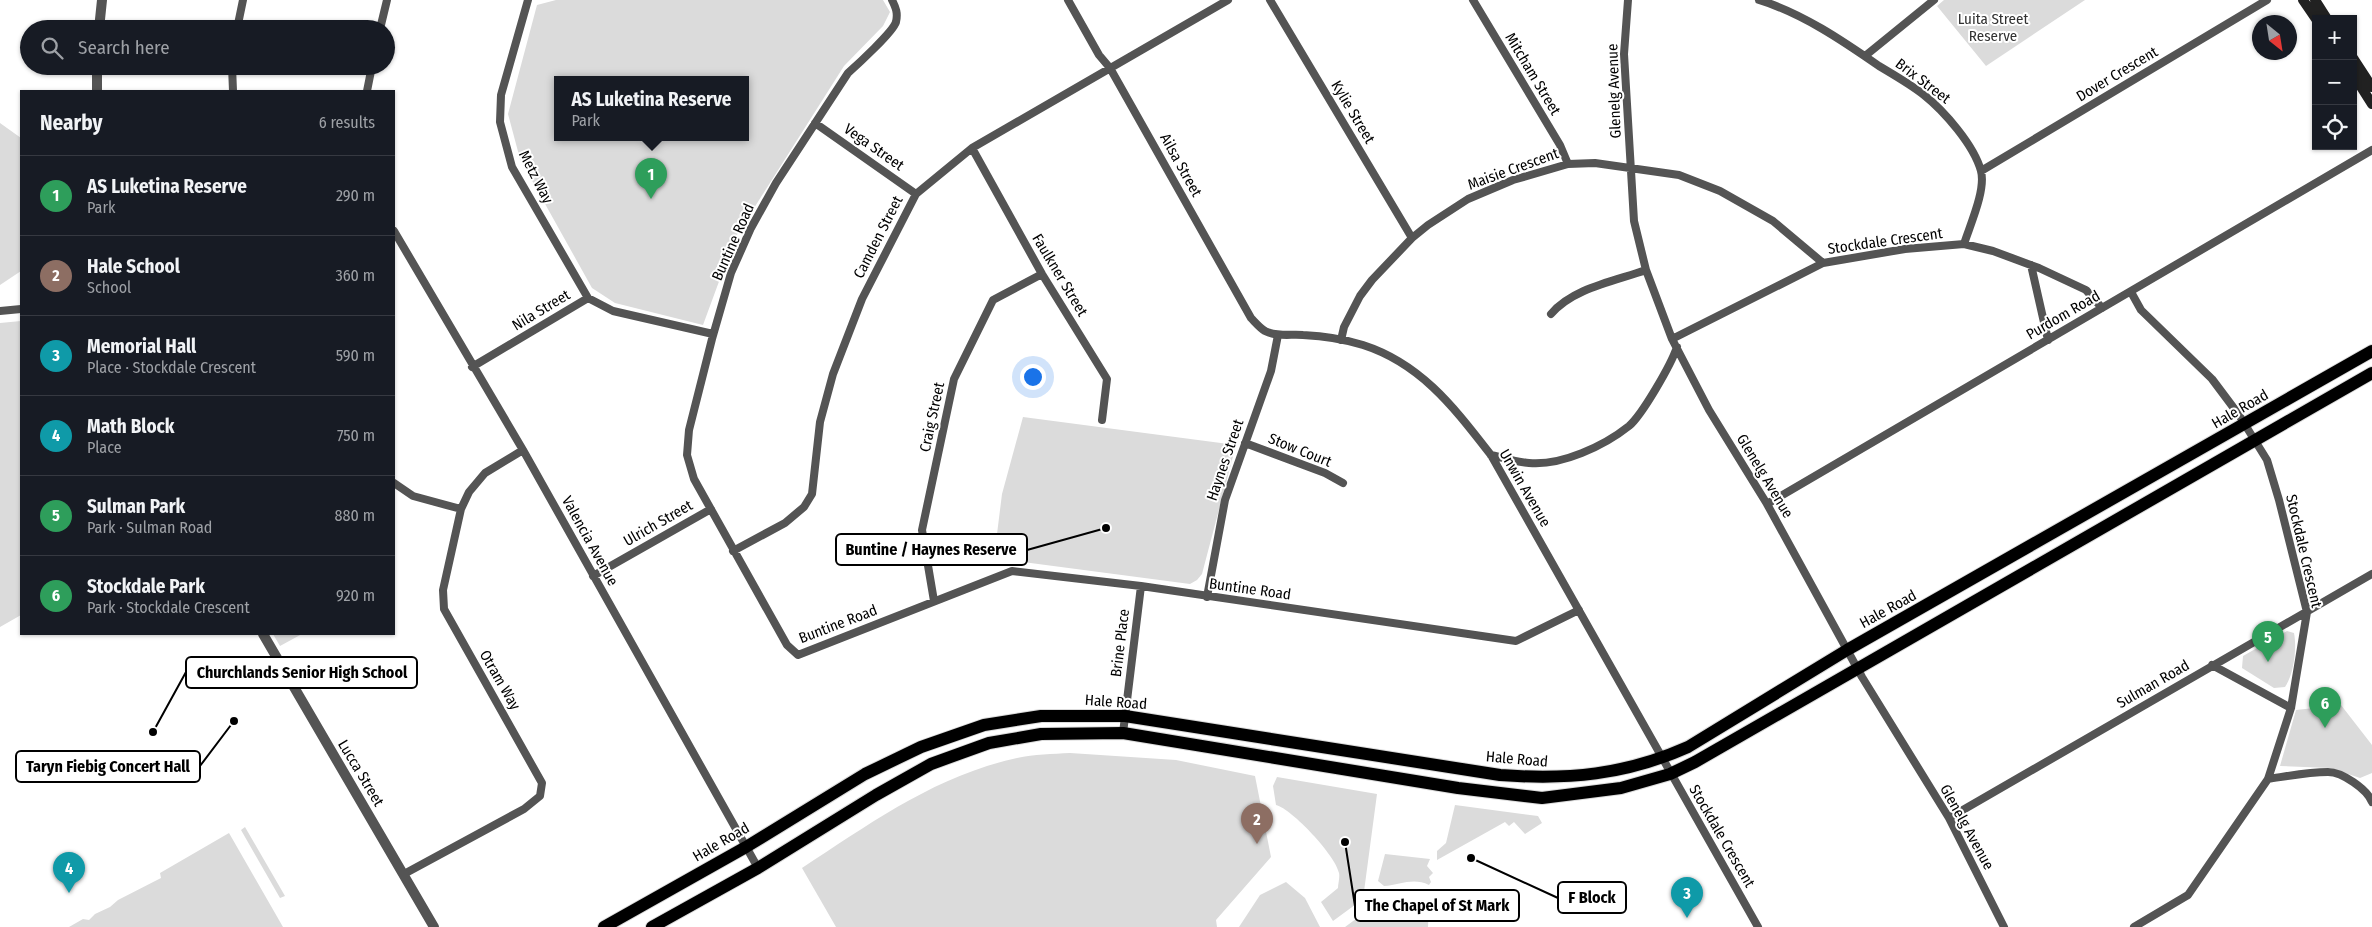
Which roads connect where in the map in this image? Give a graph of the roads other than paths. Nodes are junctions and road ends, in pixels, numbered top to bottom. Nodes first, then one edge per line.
1 (102, 0) edge
2 (243, 0) edge
3 (387, 0) edge
4 (528, 0) edge
5 (892, 0) edge
6 (1068, 0) edge
7 (1228, 0) edge
8 (1270, 0) edge
9 (1473, 0) edge
10 (1628, 0) edge
11 (1760, 0) edge
12 (1934, 0) edge
13 (2267, 0) edge
14 (2303, 0) edge
15 (2315, 0) edge
16 (1773, 2) edge
17 (2313, 15) edge
18 (2324, 15) edge
19 (100, 20) edge
20 (239, 20) edge
21 (382, 20) edge
22 (1866, 56) junction
23 (2354, 60) edge
24 (1110, 68) junction
25 (97, 75) edge
26 (232, 75) edge
27 (370, 75) edge
28 (2357, 80) edge
29 (2372, 86) edge
30 (98, 90) edge
31 (233, 90) edge
32 (367, 90) edge
33 (2372, 104) edge
34 (815, 123) junction
35 (972, 148) junction
36 (2372, 150) edge
37 (1568, 164) junction
38 (1631, 167) junction
39 (1981, 171) junction
40 (916, 194) junction
41 (395, 233) edge
42 (1412, 238) junction
43 (1964, 244) junction
44 (1823, 263) junction
45 (2031, 265) junction
46 (1646, 270) junction
47 (1042, 274) junction
48 (2131, 292) junction
49 (588, 298) junction
50 (2102, 308) junction
51 (20, 309) edge
52 (0, 311) edge
53 (1551, 314) dead end
54 (713, 334) junction
55 (1278, 335) junction
56 (1672, 339) junction
57 (1341, 340) junction
58 (2048, 340) junction
59 (1676, 347) junction
60 (2372, 351) edge
61 (472, 367) junction
62 (2372, 373) edge
63 (1102, 420) dead end
64 (2245, 425) junction
65 (2255, 441) junction
66 (1245, 443) junction
67 (523, 450) junction
68 (1491, 455) junction
69 (1344, 483) dead end
70 (395, 484) edge
71 (1767, 504) junction
72 (461, 509) junction
73 (711, 509) junction
74 (734, 552) junction
75 (2372, 574) edge
76 (593, 576) junction
77 (1141, 586) junction
78 (1207, 597) junction
79 (934, 600) junction
80 (1579, 610) junction
81 (2307, 612) junction
82 (264, 635) edge
83 (1847, 650) junction
84 (2212, 665) junction
85 (1858, 669) junction
86 (2291, 708) junction
87 (1125, 716) junction
88 (1123, 733) junction
89 (1663, 759) junction
90 (1670, 774) junction
91 (2268, 779) junction
92 (2370, 792) edge
93 (2372, 802) edge
94 (1949, 818) junction
95 (746, 847) junction
96 (758, 868) junction
97 (404, 874) junction
98 (434, 927) edge
99 (604, 927) edge
100 (652, 927) edge
101 (1758, 927) edge
102 (2004, 927) edge
103 (2134, 927) edge

1 - 19 street
2 - 20 street
3 - 21 street
4 - 49 street, Metz Way
5 - 34 street, Buntine Road
6 - 24 street, Ailsa Street
7 - 24 street, Camden Street
8 - 42 street, Kylie Street
9 - 37 street, Mitcham Street
10 - 38 street, Glenelg Avenue
11 - 16 street, Brix Street
12 - 22 street
13 - 39 street, Dover Crescent
14 - 17 main road
15 - 18 main road
16 - 22 street, Brix Street
22 - 39 street, Brix Street
23 - 29 main road
24 - 35 street, Camden Street
24 - 55 street, Ailsa Street
25 - 30 street
26 - 31 street
27 - 32 street
28 - 33 main road
34 - 40 street, Vega Street
34 - 54 street, Buntine Road
35 - 40 street, Camden Street
35 - 47 street, Faulkner Street
36 - 48 street, Purdom Road
37 - 38 street, Maisie Crescent
37 - 42 street, Maisie Crescent
38 - 44 street, Maisie Crescent
38 - 46 street, Glenelg Avenue
39 - 43 street
40 - 74 street, Camden Street
41 - 61 street, Valencia Avenue
42 - 57 street, Maisie Crescent
43 - 44 street, Stockdale Crescent
43 - 45 street, Stockdale Crescent
44 - 56 street, Stockdale Crescent
45 - 50 street, Stockdale Crescent
45 - 58 street
46 - 53 street
46 - 56 street, Glenelg Avenue
47 - 63 street, Faulkner Street
47 - 79 street, Craig Street
48 - 50 street, Purdom Road
48 - 64 street, Stockdale Crescent
49 - 54 street, Nila Street
49 - 61 street, Nila Street
50 - 58 street, Purdom Road
51 - 52 street
54 - 73 street, Buntine Road
55 - 57 street, Unwin Avenue
55 - 66 street, Haynes Street
56 - 59 street, Glenelg Avenue
57 - 68 street, Unwin Avenue
58 - 71 street, Purdom Road
59 - 68 street
59 - 71 street, Glenelg Avenue
60 - 64 main road, Hale Road
61 - 67 street, Valencia Avenue
62 - 65 main road, Hale Road
64 - 65 street, Stockdale Crescent
64 - 83 main road, Hale Road
65 - 81 street, Stockdale Crescent
65 - 85 main road, Hale Road
66 - 69 street, Stow Court
66 - 78 street, Haynes Street
67 - 72 street, Otram Way
67 - 76 street, Valencia Avenue
68 - 80 street, Unwin Avenue
70 - 72 street
71 - 83 street, Glenelg Avenue
72 - 97 street, Otram Way
73 - 74 street, Buntine Road
73 - 76 street, Ulrich Street
74 - 79 street, Buntine Road
75 - 81 street, Sulman Road
76 - 95 street, Valencia Avenue
77 - 78 street, Buntine Road
77 - 79 street, Buntine Road
77 - 87 street, Brine Place
78 - 80 street, Buntine Road
80 - 89 street, Unwin Avenue
81 - 84 street, Sulman Road
81 - 86 street, Stockdale Crescent
82 - 97 street, Lucca Street
83 - 85 street, Glenelg Avenue
83 - 89 main road, Hale Road
84 - 86 street
84 - 94 street, Sulman Road
85 - 90 main road, Hale Road
85 - 94 street, Glenelg Avenue
86 - 91 street, Stockdale Crescent
87 - 88 street, Brine Place
87 - 89 main road, Hale Road
87 - 95 main road, Hale Road
88 - 90 main road, Hale Road
88 - 96 main road, Hale Road
89 - 90 street, Stockdale Crescent
90 - 101 street, Stockdale Crescent
91 - 92 street
91 - 103 street, Stockdale Crescent
92 - 93 street
94 - 102 street, Glenelg Avenue
95 - 96 street, Valencia Avenue
95 - 99 main road, Hale Road
96 - 100 main road, Hale Road
97 - 98 street, Lucca Street

